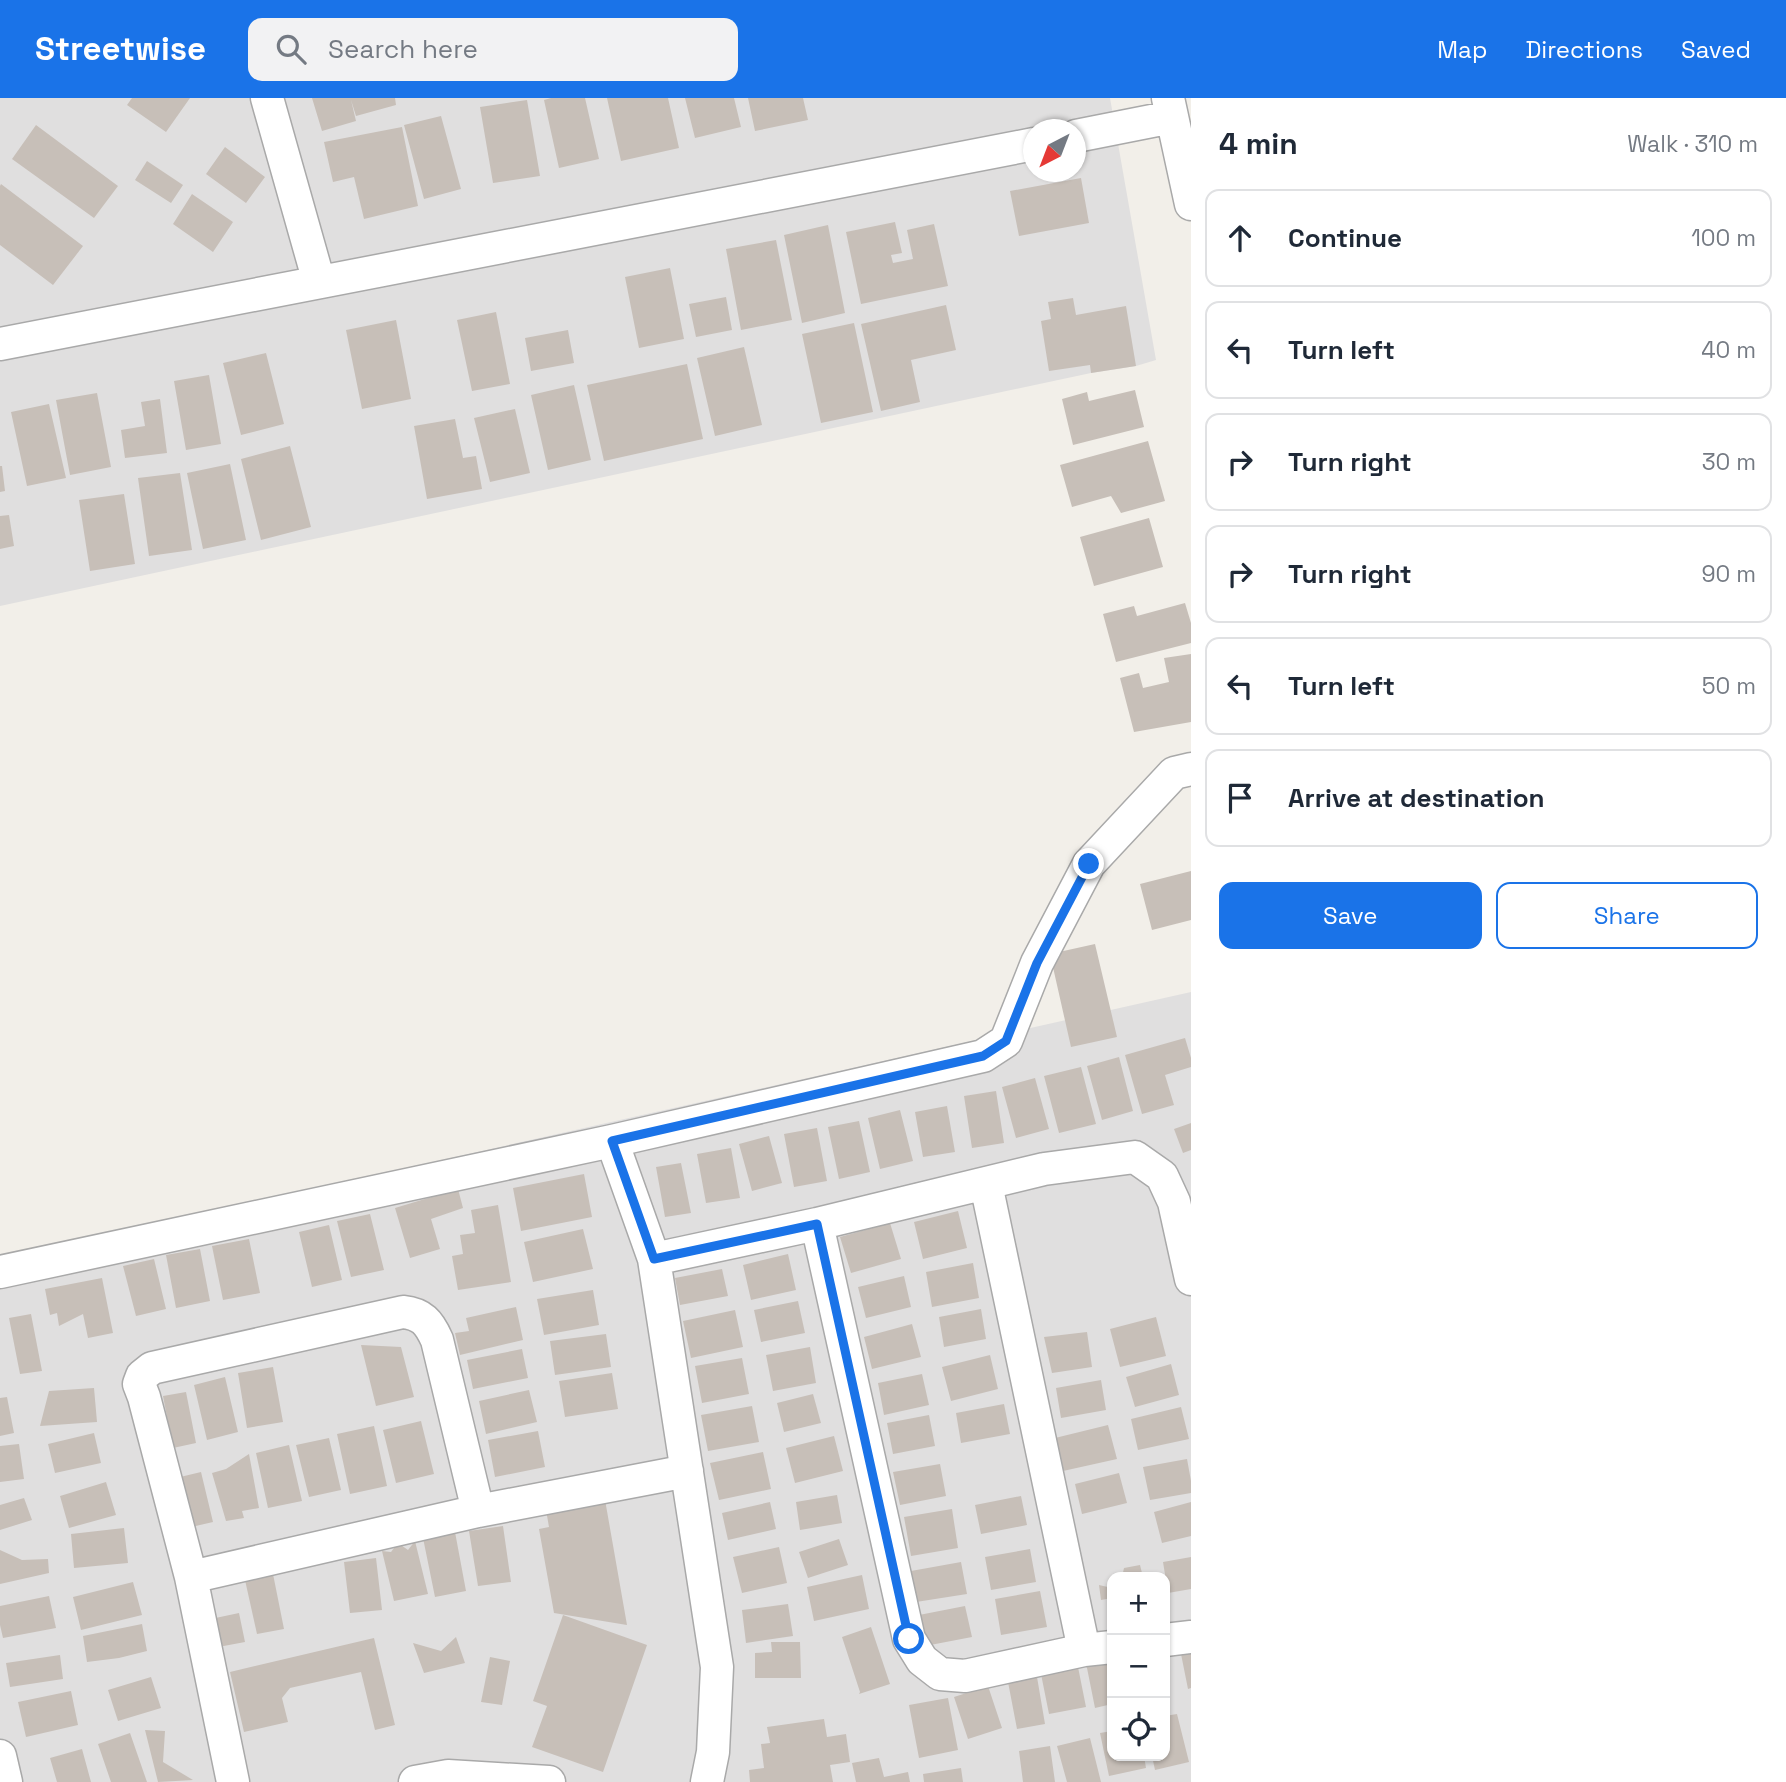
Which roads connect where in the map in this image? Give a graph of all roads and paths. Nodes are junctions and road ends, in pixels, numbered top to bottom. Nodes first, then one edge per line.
1 (267, 98) edge
2 (1170, 108) edge
3 (1086, 133) edge
4 (1023, 146) edge
5 (1191, 204) edge
6 (319, 282) junction
7 (0, 344) edge
8 (1191, 769) edge
9 (612, 1141) junction
10 (986, 1184) junction
11 (817, 1224) junction
12 (654, 1259) junction
13 (0, 1272) edge
14 (1191, 1279) edge
15 (687, 1471) junction
16 (478, 1511) junction
17 (191, 1577) junction
18 (1191, 1637) edge
19 (1170, 1639) edge
20 (1098, 1648) edge
21 (0, 1756) edge
22 (6, 1782) edge
23 (233, 1782) edge
24 (415, 1782) edge
25 (549, 1782) edge
26 (707, 1782) edge

1 - 6 street
2 - 3 street
2 - 5 street
4 - 6 street
6 - 7 street
8 - 9 street
9 - 12 street
9 - 13 street
10 - 11 street
10 - 14 street
10 - 20 street
11 - 12 street
11 - 20 street
12 - 15 street
15 - 16 street
15 - 26 street
16 - 17 street
16 - 17 street
17 - 23 street
18 - 19 street
21 - 22 street
24 - 25 street

